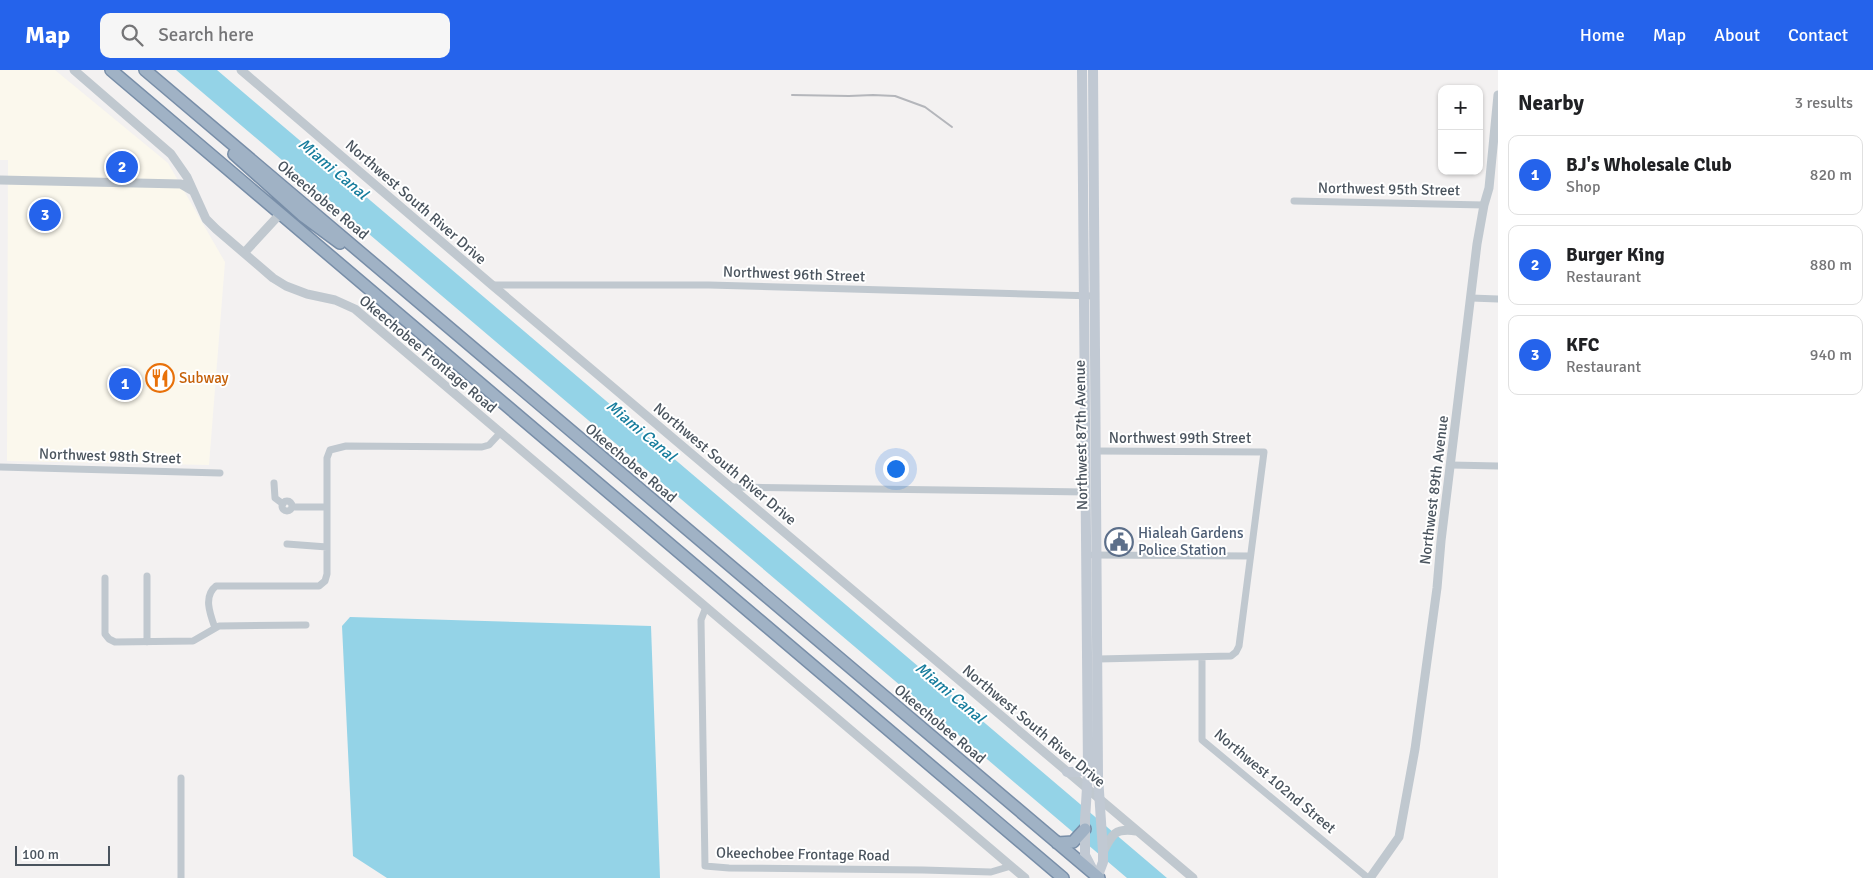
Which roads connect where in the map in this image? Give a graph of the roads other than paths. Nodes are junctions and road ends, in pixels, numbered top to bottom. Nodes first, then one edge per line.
1 (74, 70) edge
2 (111, 70) edge
3 (144, 70) edge
4 (241, 70) edge
5 (1082, 70) edge
6 (1093, 70) edge
7 (1498, 96) edge
8 (177, 98) junction
9 (177, 162) junction
10 (0, 180) edge
11 (164, 184) junction
12 (1493, 188) edge
13 (272, 190) junction
14 (193, 191) junction
15 (1294, 200) dead end
16 (1484, 205) junction
17 (280, 214) junction
18 (302, 215) junction
19 (244, 253) junction
20 (492, 285) junction
21 (402, 288) junction
22 (1089, 296) junction
23 (1471, 298) junction
24 (1498, 299) edge
25 (501, 432) junction
26 (1096, 451) junction
27 (1451, 465) junction
28 (1498, 466) edge
29 (0, 467) edge
30 (220, 473) dead end
31 (274, 483) dead end
32 (733, 487) junction
33 (1086, 492) junction
34 (327, 507) junction
35 (287, 544) dead end
36 (327, 547) junction
37 (1092, 555) junction
38 (1250, 556) junction
39 (147, 576) dead end
40 (105, 578) dead end
41 (706, 607) junction
42 (306, 625) dead end
43 (215, 628) junction
44 (148, 642) junction
45 (1202, 657) junction
46 (1098, 658) junction
47 (1088, 763) junction
48 (1066, 772) junction
49 (181, 778) dead end
50 (1087, 789) junction
51 (1099, 800) junction
52 (1085, 829) joint
53 (1136, 831) junction
54 (1081, 842) junction
55 (1057, 843) junction
56 (1103, 857) junction
57 (1010, 866) junction
58 (1098, 877) edge
59 (181, 878) edge
60 (1025, 878) edge
61 (1063, 878) edge
62 (1193, 878) edge
63 (1369, 878) edge

1 - 9 street, Okeechobee Frontage Road
2 - 17 highway
3 - 8 highway, Okeechobee Road
4 - 20 street, Northwest South River Drive
5 - 22 main road, Northwest 87th Avenue
6 - 22 main road, Northwest 87th Avenue
7 - 12 street, Northwest 89th Avenue
8 - 13 highway
8 - 21 highway, Okeechobee Road
9 - 11 street
9 - 14 street, Okeechobee Frontage Road
10 - 11 street
11 - 14 street
12 - 16 street, Northwest 89th Avenue
13 - 17 highway
13 - 18 highway
14 - 19 street, Okeechobee Frontage Road
15 - 16 street, Northwest 95th Street
16 - 23 street, Northwest 89th Avenue
17 - 18 highway
17 - 19 street
17 - 61 highway
18 - 21 highway
19 - 25 street, Okeechobee Frontage Road
20 - 22 street, Northwest 96th Street
20 - 32 street, Northwest South River Drive
21 - 55 highway, Okeechobee Road
22 - 26 main road, Northwest 87th Avenue
22 - 33 main road, Northwest 87th Avenue
23 - 24 street
23 - 27 street, Northwest 89th Avenue
25 - 34 street
25 - 41 street, Okeechobee Frontage Road
26 - 37 main road, Northwest 87th Avenue
26 - 38 street, Northwest 99th Street
27 - 28 street
27 - 63 street, Northwest 89th Avenue
29 - 30 street, Northwest 98th Street
31 - 34 street
32 - 33 street
32 - 48 street, Northwest South River Drive
33 - 37 main road, Northwest 87th Avenue
34 - 36 street
35 - 36 street
36 - 43 street
37 - 38 street
37 - 46 main road, Northwest 87th Avenue
37 - 47 main road, Northwest 87th Avenue
38 - 45 street
39 - 44 street
40 - 44 street
41 - 57 street, Okeechobee Frontage Road
41 - 57 street, Okeechobee Frontage Road
42 - 43 street
43 - 44 street
45 - 46 street
45 - 63 street, Northwest 102nd Street
46 - 51 main road, Northwest 87th Avenue
47 - 48 main road
47 - 50 main road, Northwest 87th Avenue
48 - 50 street, Northwest South River Drive
49 - 59 street
50 - 51 street, Northwest South River Drive
50 - 52 main road, Northwest 87th Avenue
51 - 53 street, Northwest South River Drive
51 - 56 main road, Northwest 87th Avenue
52 - 54 highway
53 - 56 street
53 - 62 street, Northwest South River Drive
54 - 55 highway
54 - 58 main road
55 - 58 highway, Okeechobee Road
56 - 58 main road
57 - 60 street, Okeechobee Frontage Road

